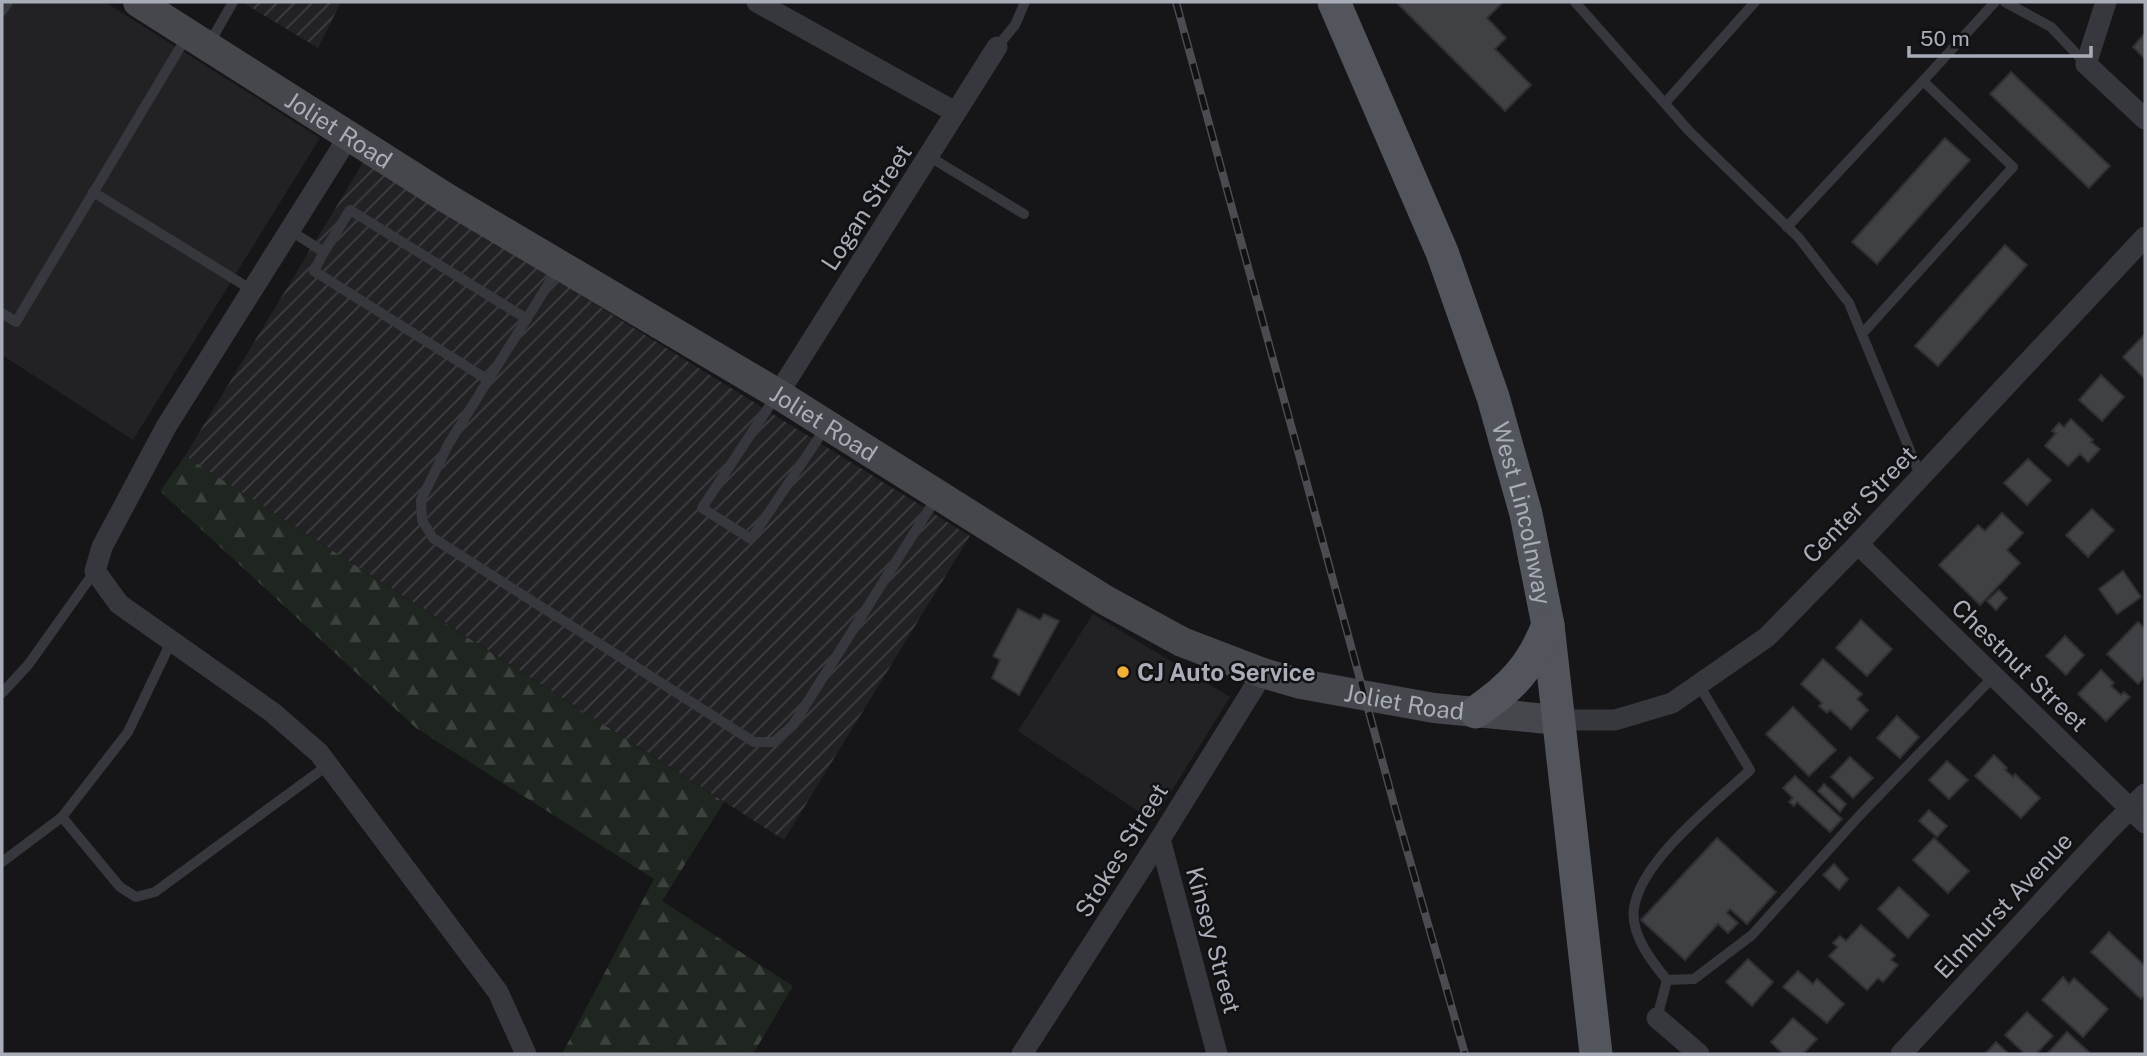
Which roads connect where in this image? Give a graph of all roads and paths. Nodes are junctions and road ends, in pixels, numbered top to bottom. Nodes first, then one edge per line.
1 (8, 2) edge
2 (138, 2) edge
3 (233, 2) edge
4 (757, 2) edge
5 (1025, 2) edge
6 (1334, 2) edge
7 (1575, 2) edge
8 (1755, 2) edge
9 (1995, 2) edge
10 (2005, 2) edge
11 (2106, 2) edge
12 (2, 11) edge
13 (198, 40) junction
14 (998, 47) joint
15 (2087, 64) junction
16 (1923, 81) junction
17 (1665, 103) junction
18 (955, 112) junction
19 (2145, 119) edge
20 (349, 136) junction
21 (930, 157) junction
22 (93, 192) junction
23 (1024, 214) dead end
24 (1787, 227) junction
25 (289, 230) junction
26 (2145, 237) edge
27 (324, 252) junction
28 (560, 265) junction
29 (252, 290) junction
30 (2, 313) edge
31 (527, 319) junction
32 (1862, 334) junction
33 (488, 380) junction
34 (778, 394) junction
35 (827, 425) junction
36 (1921, 477) junction
37 (938, 494) junction
38 (1858, 544) junction
39 (95, 570) junction
40 (1548, 625) junction
41 (172, 642) junction
42 (1263, 673) junction
43 (1994, 676) junction
44 (1699, 685) junction
45 (2, 693) edge
46 (1476, 712) junction
47 (1558, 720) junction
48 (328, 765) junction
49 (2145, 794) edge
50 (2138, 816) edge
51 (62, 817) junction
52 (1160, 839) junction
53 (2, 862) edge
54 (1667, 980) junction
55 (1657, 1018) joint
56 (526, 1054) edge
57 (1022, 1054) edge
58 (1217, 1054) edge
59 (1596, 1054) edge
60 (1699, 1054) edge
61 (1900, 1054) edge

1 - 12 lane
2 - 13 main road, Joliet Road
3 - 13 lane
4 - 18 street
5 - 14 lane
6 - 40 main road, West Lincolnway
7 - 17 lane
8 - 17 lane
9 - 16 lane
10 - 15 lane
11 - 15 street
13 - 20 main road, Joliet Road
13 - 22 lane
14 - 18 street, Logan Street
15 - 19 street
16 - 24 lane
16 - 32 lane
17 - 24 lane
18 - 21 street, Logan Street
20 - 25 street
20 - 28 main road, Joliet Road
21 - 23 lane
21 - 34 street, Logan Street
22 - 29 lane
22 - 30 lane
24 - 32 lane
25 - 27 lane
25 - 29 street
26 - 36 street, Center Street
27 - 31 lane
27 - 33 lane
28 - 31 lane
28 - 34 main road, Joliet Road
29 - 39 street
31 - 33 lane
32 - 36 lane
33 - 37 lane
34 - 35 main road, Joliet Road
34 - 35 lane
35 - 37 main road, Joliet Road
36 - 38 street, Center Street
37 - 42 main road, Joliet Road
38 - 43 street, Chestnut Street
38 - 44 street, Center Street
39 - 41 street
39 - 45 lane
40 - 46 main road
40 - 47 main road, West Lincolnway
41 - 48 street
41 - 51 lane
42 - 46 main road, Joliet Road
42 - 52 street, Stokes Street
43 - 50 street, Chestnut Street
43 - 54 lane
44 - 47 street, Center Street
44 - 54 lane
46 - 47 main road, Joliet Road
47 - 59 main road, West Lincolnway
48 - 51 lane
48 - 56 street
49 - 50 street, Elmhurst Avenue
50 - 61 street, Elmhurst Avenue
51 - 53 lane
52 - 57 street, Stokes Street
52 - 58 street, Kinsey Street
54 - 55 lane
55 - 60 street

